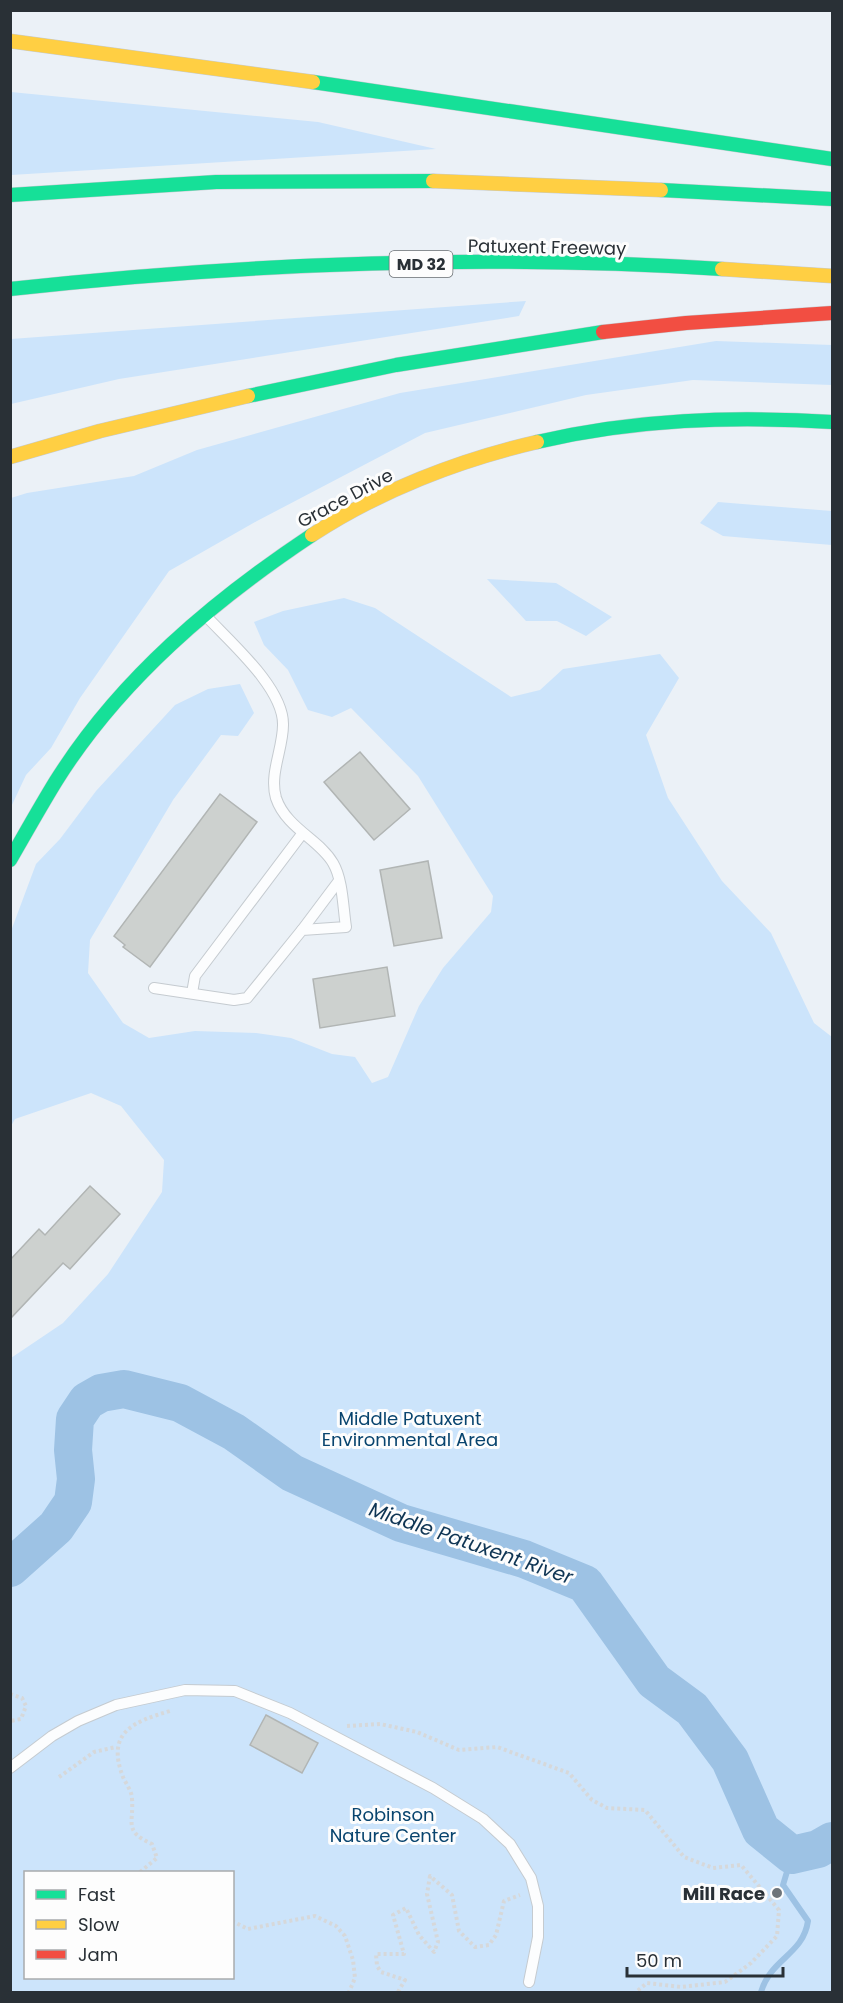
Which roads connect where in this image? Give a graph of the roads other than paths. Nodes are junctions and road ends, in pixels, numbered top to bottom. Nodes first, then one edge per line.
1 (10, 41) edge
2 (832, 159) edge
3 (10, 195) edge
4 (832, 199) edge
5 (832, 276) edge
6 (10, 289) edge
7 (832, 313) edge
8 (832, 422) edge
9 (76, 435) junction
10 (10, 446) edge
11 (10, 457) edge
12 (203, 612) junction
13 (302, 834) junction
14 (10, 860) edge
15 (338, 882) junction
16 (302, 930) junction
17 (154, 988) dead end
18 (192, 993) junction
19 (10, 1768) edge
20 (529, 1982) dead end

1 - 2 main road
3 - 4 main road
5 - 6 main road, Patuxent Freeway / MD 32
7 - 9 main road
8 - 12 main road, Grace Drive
9 - 10 main road
9 - 11 main road
12 - 13 lane
12 - 14 main road, Grace Drive
13 - 15 lane
13 - 18 lane
15 - 16 lane
15 - 16 lane
16 - 18 lane
17 - 18 lane
19 - 20 lane

